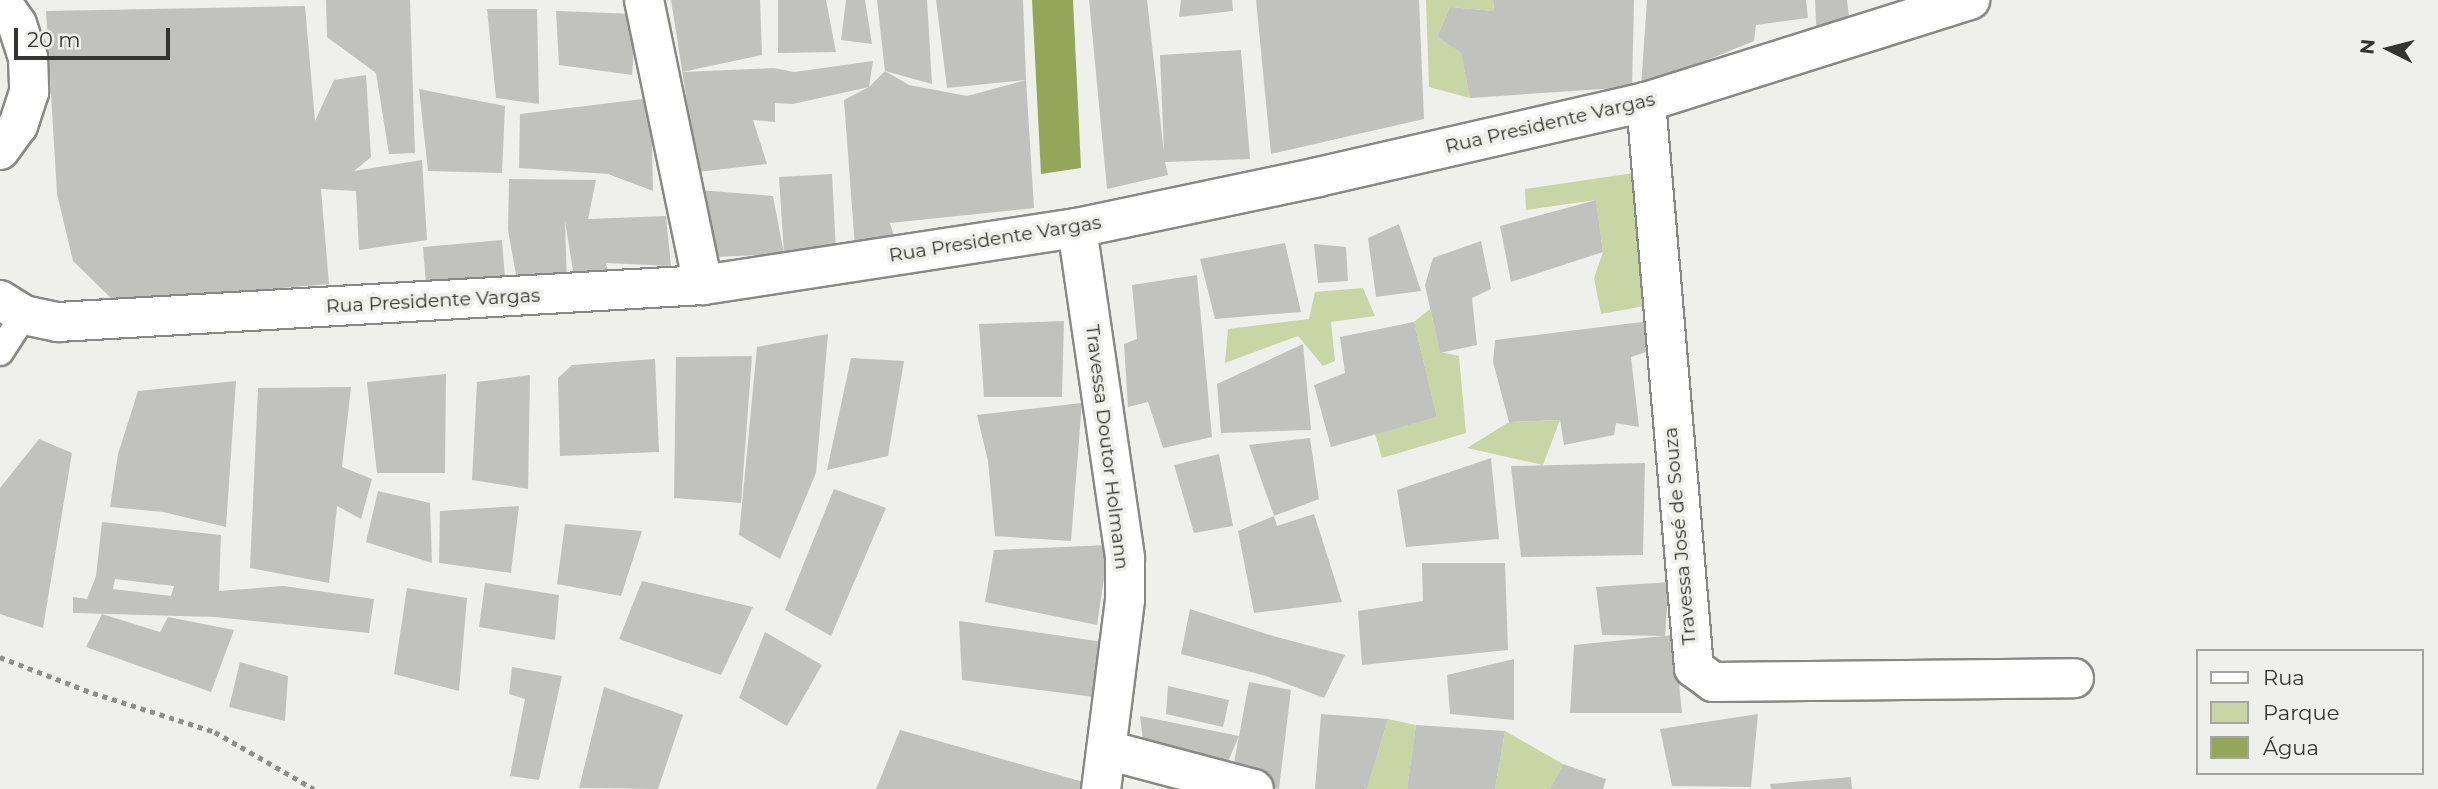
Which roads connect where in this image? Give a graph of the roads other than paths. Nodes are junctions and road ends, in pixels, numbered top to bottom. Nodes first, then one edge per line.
1 (0, 0) edge
2 (644, 0) edge
3 (1970, 0) edge
4 (1646, 102) junction
5 (0, 150) edge
6 (1077, 228) junction
7 (703, 285) junction
8 (12, 307) edge
9 (0, 352) edge
10 (2074, 678) dead end
11 (1107, 750) junction
12 (1101, 789) edge
13 (1254, 789) edge

1 - 5 street
2 - 7 street
3 - 4 street, Rua Presidente Vargas
4 - 6 street, Rua Presidente Vargas
4 - 10 street, Travessa José de Souza
6 - 7 street, Rua Presidente Vargas
6 - 11 street, Travessa Doutor Holmann
7 - 8 street, Rua Presidente Vargas
8 - 9 lane
11 - 12 street, Travessa Doutor Holmann
11 - 13 street

